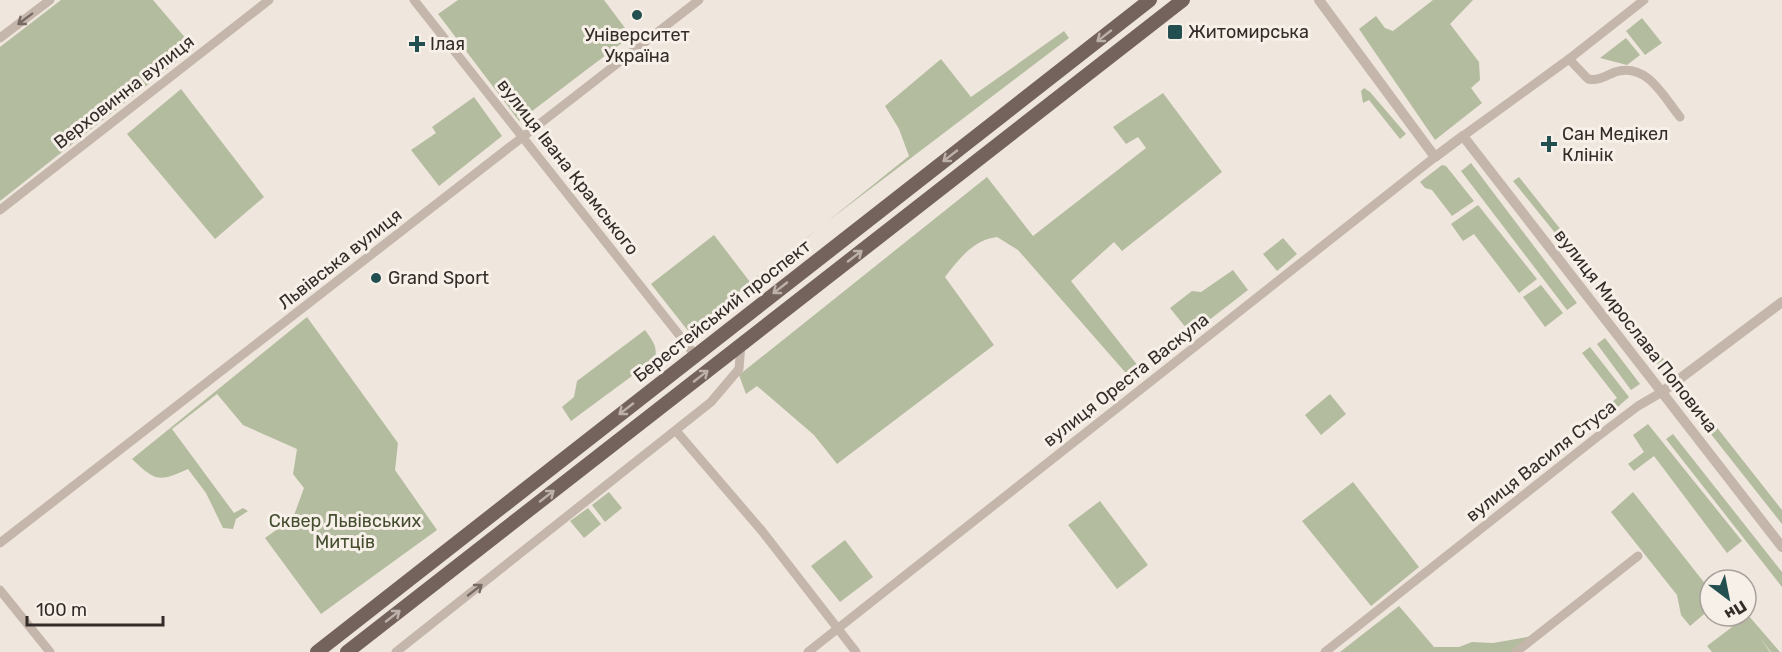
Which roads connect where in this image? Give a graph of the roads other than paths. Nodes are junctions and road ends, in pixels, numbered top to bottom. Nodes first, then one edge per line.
1 (50, 0) edge
2 (269, 0) edge
3 (414, 0) edge
4 (699, 0) edge
5 (1150, 0) edge
6 (1183, 0) edge
7 (1318, 0) edge
8 (1644, 0) edge
9 (0, 38) edge
10 (1569, 59) junction
11 (1680, 117) dead end
12 (1463, 136) junction
13 (523, 138) junction
14 (1435, 157) junction
15 (0, 210) edge
16 (1782, 302) edge
17 (741, 344) junction
18 (695, 355) junction
19 (1662, 392) junction
20 (677, 432) junction
21 (0, 543) edge
22 (1782, 547) edge
23 (1638, 556) dead end
24 (0, 590) edge
25 (838, 628) junction
26 (50, 652) edge
27 (317, 652) edge
28 (347, 652) edge
29 (396, 652) edge
30 (808, 652) edge
31 (856, 652) edge
32 (1324, 652) edge
33 (1516, 652) edge

1 -> 9 street
2 - 15 street, Верховинна вулиця
3 - 13 street, вулиця Івана Крамського
4 - 13 street, Львівська вулиця
5 -> 18 main road, Берестейський проспект
17 -> 6 main road
7 - 14 street
8 - 10 street
10 - 11 street
10 - 12 street
12 - 14 street
12 - 19 street, вулиця Мирослава Поповича
13 - 18 street, вулиця Івана Крамського
13 - 21 street, Львівська вулиця
14 - 25 street, вулиця Ореста Васкула
16 - 19 street, вулиця Василя Стуса
17 - 20 street
28 -> 17 main road
18 -> 27 main road, Берестейський проспект
19 - 22 street, вулиця Мирослава Поповича
19 - 32 street, вулиця Василя Стуса
20 - 25 street
29 -> 20 street
23 - 33 street
24 - 26 street
25 - 30 street, вулиця Ореста Васкула
25 - 31 street

